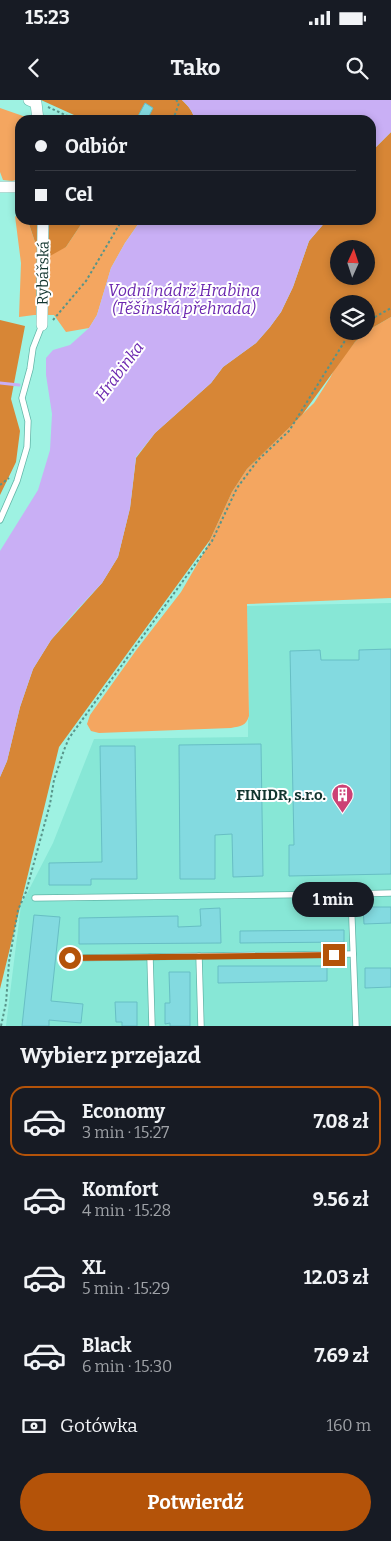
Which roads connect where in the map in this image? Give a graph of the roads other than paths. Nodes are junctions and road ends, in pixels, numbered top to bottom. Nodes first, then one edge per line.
1 (33, 101) edge
2 (37, 115) edge
3 (0, 187) edge
4 (15, 187) edge
5 (43, 225) edge
6 (42, 325) joint
7 (0, 520) edge
8 (391, 893) edge
9 (351, 894) junction
10 (35, 898) dead end
11 (353, 954) junction
12 (199, 956) junction
13 (150, 957) junction
14 (70, 958) dead end
15 (152, 1026) edge
16 (201, 1026) edge
17 (356, 1026) edge

1 - 2 street
3 - 4 street
5 - 6 street, Rybářská
6 - 7 lane
8 - 9 lane
9 - 10 lane
9 - 11 lane
11 - 12 lane
11 - 17 lane
12 - 13 lane
12 - 16 lane
13 - 14 lane
13 - 15 lane

